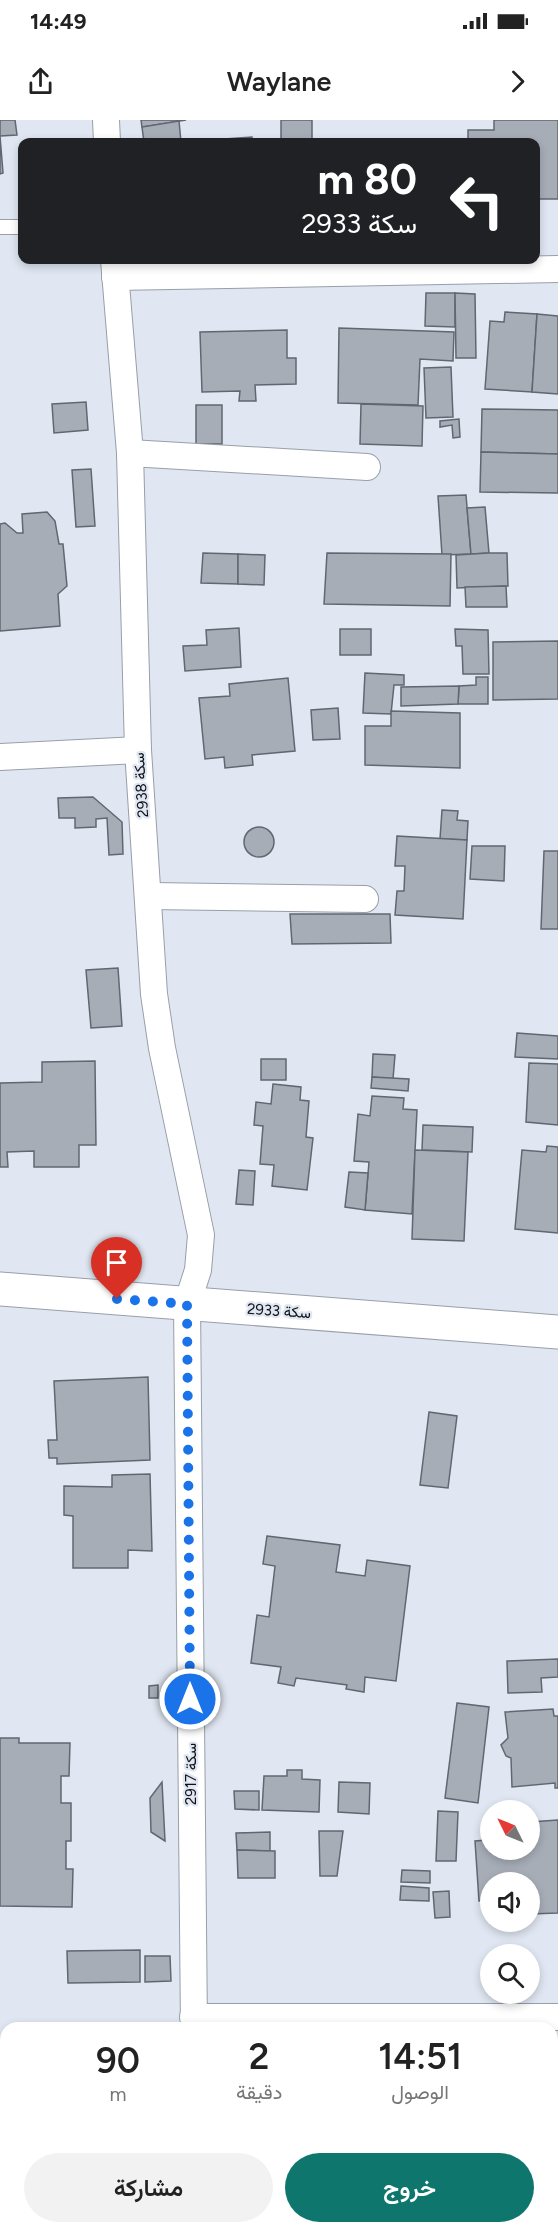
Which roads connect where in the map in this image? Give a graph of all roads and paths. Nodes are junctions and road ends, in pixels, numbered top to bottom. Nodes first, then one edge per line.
1 (106, 120) edge
2 (107, 138) edge
3 (0, 227) edge
4 (18, 227) edge
5 (115, 268) edge
6 (558, 269) edge
7 (130, 453) junction
8 (367, 467) dead end
9 (138, 750) junction
10 (0, 757) edge
11 (150, 896) junction
12 (365, 899) dead end
13 (0, 1289) edge
14 (187, 1304) junction
15 (558, 1332) edge
16 (558, 2017) edge
17 (194, 2022) edge

1 - 2 street
3 - 4 lane
5 - 6 street
5 - 7 street, سكة 2938
7 - 8 street
7 - 9 street, سكة 2938
9 - 10 street
9 - 11 street, سكة 2938
11 - 12 street
11 - 14 street, سكة 2938
13 - 14 street, سكة 2933
14 - 15 street, سكة 2933
14 - 17 street, سكة 2917
16 - 17 street

